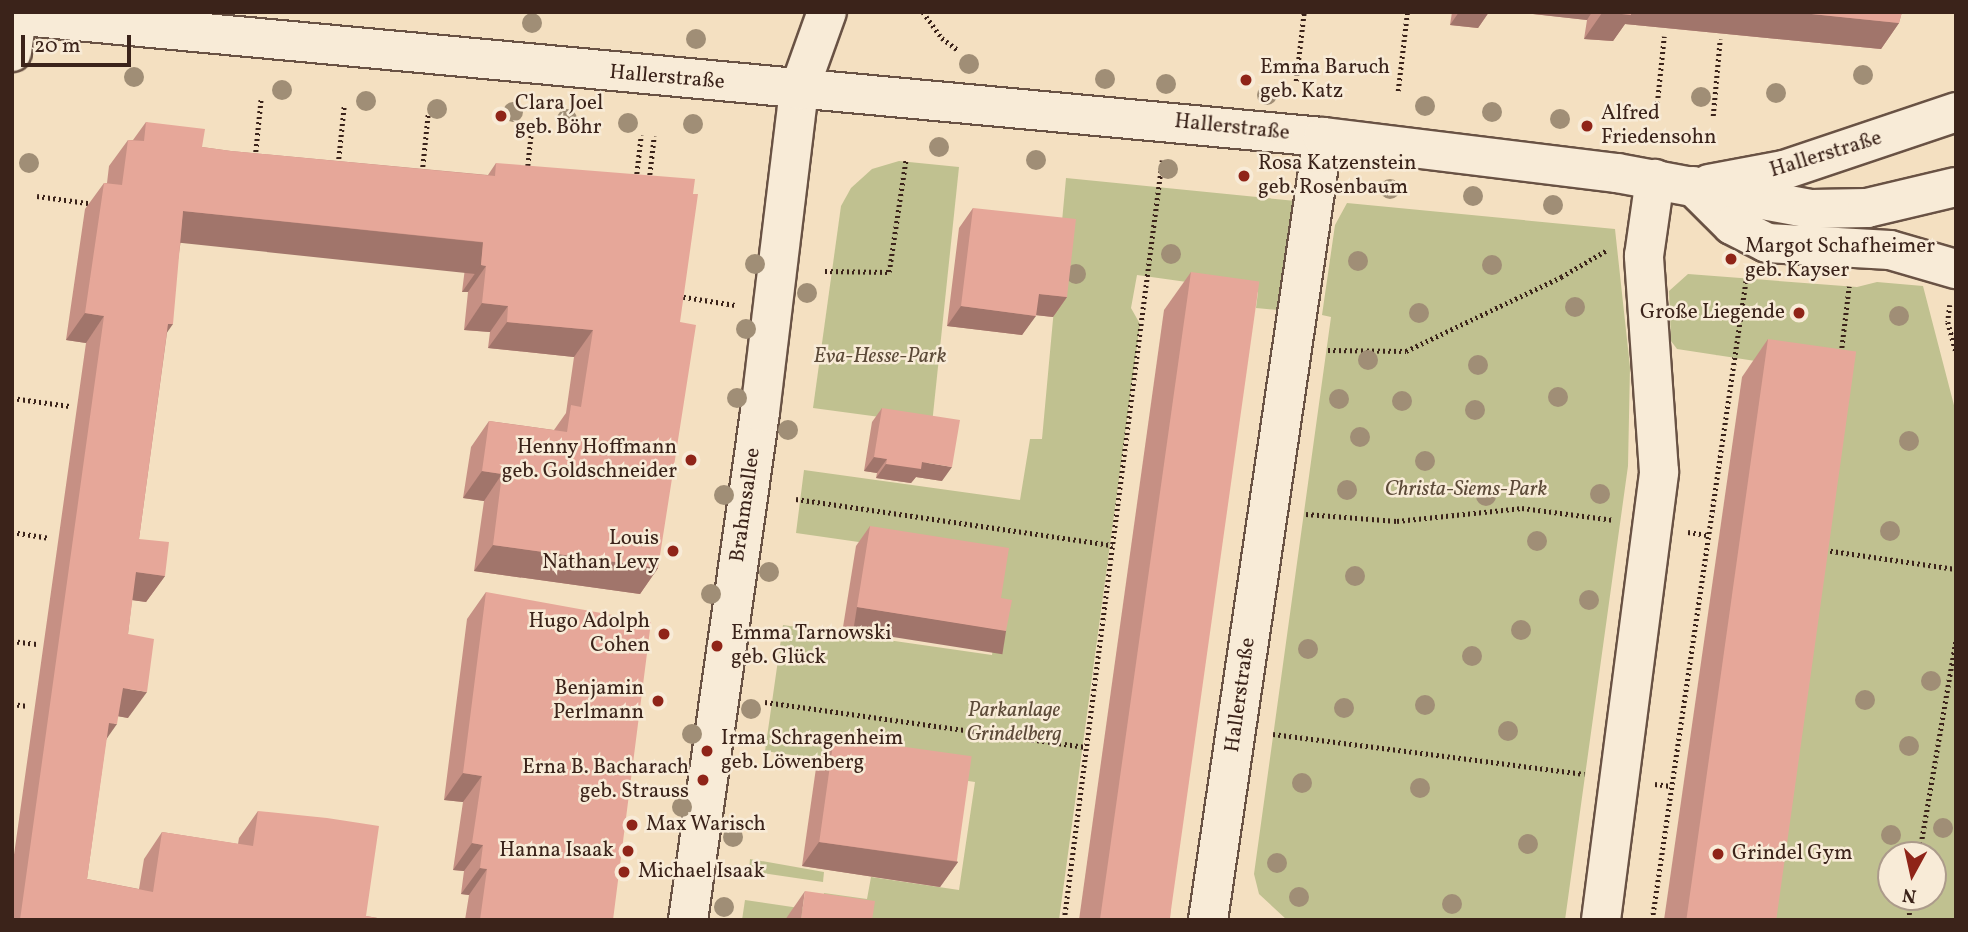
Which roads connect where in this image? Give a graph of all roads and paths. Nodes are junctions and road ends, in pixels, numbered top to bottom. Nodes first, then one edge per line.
1 (827, 12) edge
2 (923, 12) edge
3 (1304, 12) edge
4 (1407, 14) dead end
5 (14, 28) edge
6 (1664, 36) dead end
7 (1720, 39) dead end
8 (958, 50) dead end
9 (1296, 81) dead end
10 (799, 90) junction
11 (1398, 90) dead end
12 (261, 98) dead end
13 (344, 106) dead end
14 (1956, 111) edge
15 (428, 114) dead end
16 (1656, 114) dead end
17 (1713, 116) dead end
18 (1167, 121) junction
19 (532, 124) dead end
20 (641, 135) dead end
21 (654, 136) dead end
22 (1322, 137) junction
23 (906, 158) dead end
24 (255, 164) edge
25 (337, 170) edge
26 (1654, 179) junction
27 (636, 183) edge
28 (421, 185) edge
29 (526, 186) edge
30 (1693, 186) junction
31 (1956, 187) edge
32 (648, 190) edge
33 (37, 196) dead end
34 (98, 204) edge
35 (1620, 242) dead end
36 (1956, 269) edge
37 (825, 271) dead end
38 (1747, 271) dead end
39 (1850, 279) dead end
40 (677, 296) edge
41 (736, 305) dead end
42 (1948, 322) dead end
43 (1293, 349) junction
44 (1956, 352) edge
45 (1840, 358) edge
46 (12, 398) edge
47 (69, 406) dead end
48 (796, 499) dead end
49 (1269, 509) junction
50 (1651, 526) junction
51 (12, 532) edge
52 (1708, 535) junction
53 (50, 537) dead end
54 (1113, 545) junction
55 (1815, 549) edge
56 (1956, 569) edge
57 (1956, 638) edge
58 (12, 640) edge
59 (37, 644) dead end
60 (765, 702) dead end
61 (12, 704) edge
62 (28, 706) dead end
63 (1236, 729) junction
64 (1086, 747) junction
65 (1619, 779) junction
66 (1671, 786) junction
67 (1921, 841) edge
68 (688, 920) edge
69 (1064, 920) edge
70 (1208, 920) edge
71 (1601, 920) edge
72 (1652, 920) edge

1 - 10 main road, Brahmsallee
2 - 8 path
3 - 9 path
4 - 11 path
5 - 10 main road, Hallerstraße
6 - 16 path
7 - 17 path
10 - 18 main road, Hallerstraße
10 - 68 main road, Brahmsallee
12 - 24 path
13 - 25 path
14 - 30 main road, Hallerstraße
15 - 28 path
18 - 22 main road, Hallerstraße
18 - 54 path
19 - 29 path
20 - 27 path
21 - 32 path
22 - 26 main road, Hallerstraße
22 - 43 main road, Hallerstraße
23 - 37 path
26 - 30 main road, Hallerstraße
26 - 50 main road
30 - 31 main road, Hallerstraße
30 - 36 main road
33 - 34 path
35 - 43 path
38 - 52 path
39 - 45 path
40 - 41 path
42 - 44 path
43 - 49 main road, Hallerstraße
46 - 47 path
48 - 54 path
49 - 50 path
49 - 63 main road, Hallerstraße
50 - 52 path
50 - 65 main road
51 - 53 path
52 - 66 path
54 - 64 path
55 - 56 path
57 - 67 path
58 - 59 path
60 - 64 path
61 - 62 path
63 - 65 path
63 - 70 main road, Hallerstraße
64 - 69 path
65 - 66 path
65 - 71 main road
66 - 72 path

